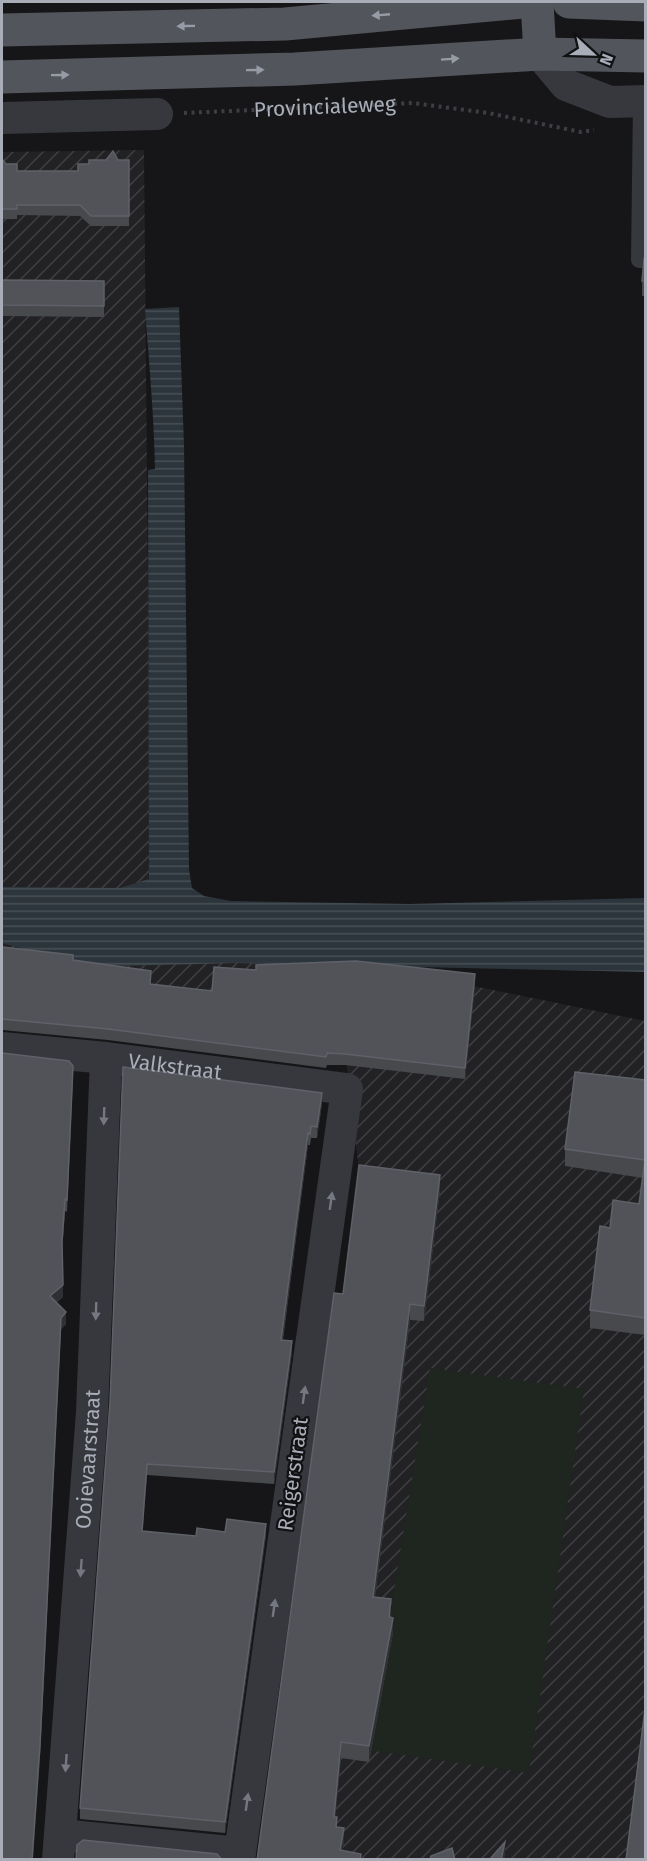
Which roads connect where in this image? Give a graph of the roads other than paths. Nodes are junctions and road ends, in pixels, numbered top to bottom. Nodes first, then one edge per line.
1 (522, 2) edge
2 (537, 2) edge
3 (569, 2) edge
4 (645, 5) edge
5 (2, 30) edge
6 (540, 54) junction
7 (645, 56) edge
8 (2, 77) edge
9 (642, 109) edge
10 (157, 114) road end
11 (2, 118) edge
12 (645, 260) edge
13 (2, 1048) edge
14 (106, 1058) junction
15 (347, 1089) joint
16 (60, 1847) edge
17 (239, 1856) edge

1 -> 5 main road
2 - 6 main road
3 - 4 main road
6 - 7 main road, Provincialeweg
8 -> 6 main road, Provincialeweg
6 - 9 street
9 - 12 lane
10 - 11 street
13 - 14 street, Valkstraat
14 - 15 street, Valkstraat
14 -> 16 street, Ooievaarstraat
17 -> 15 street, Reigerstraat
16 - 17 street

